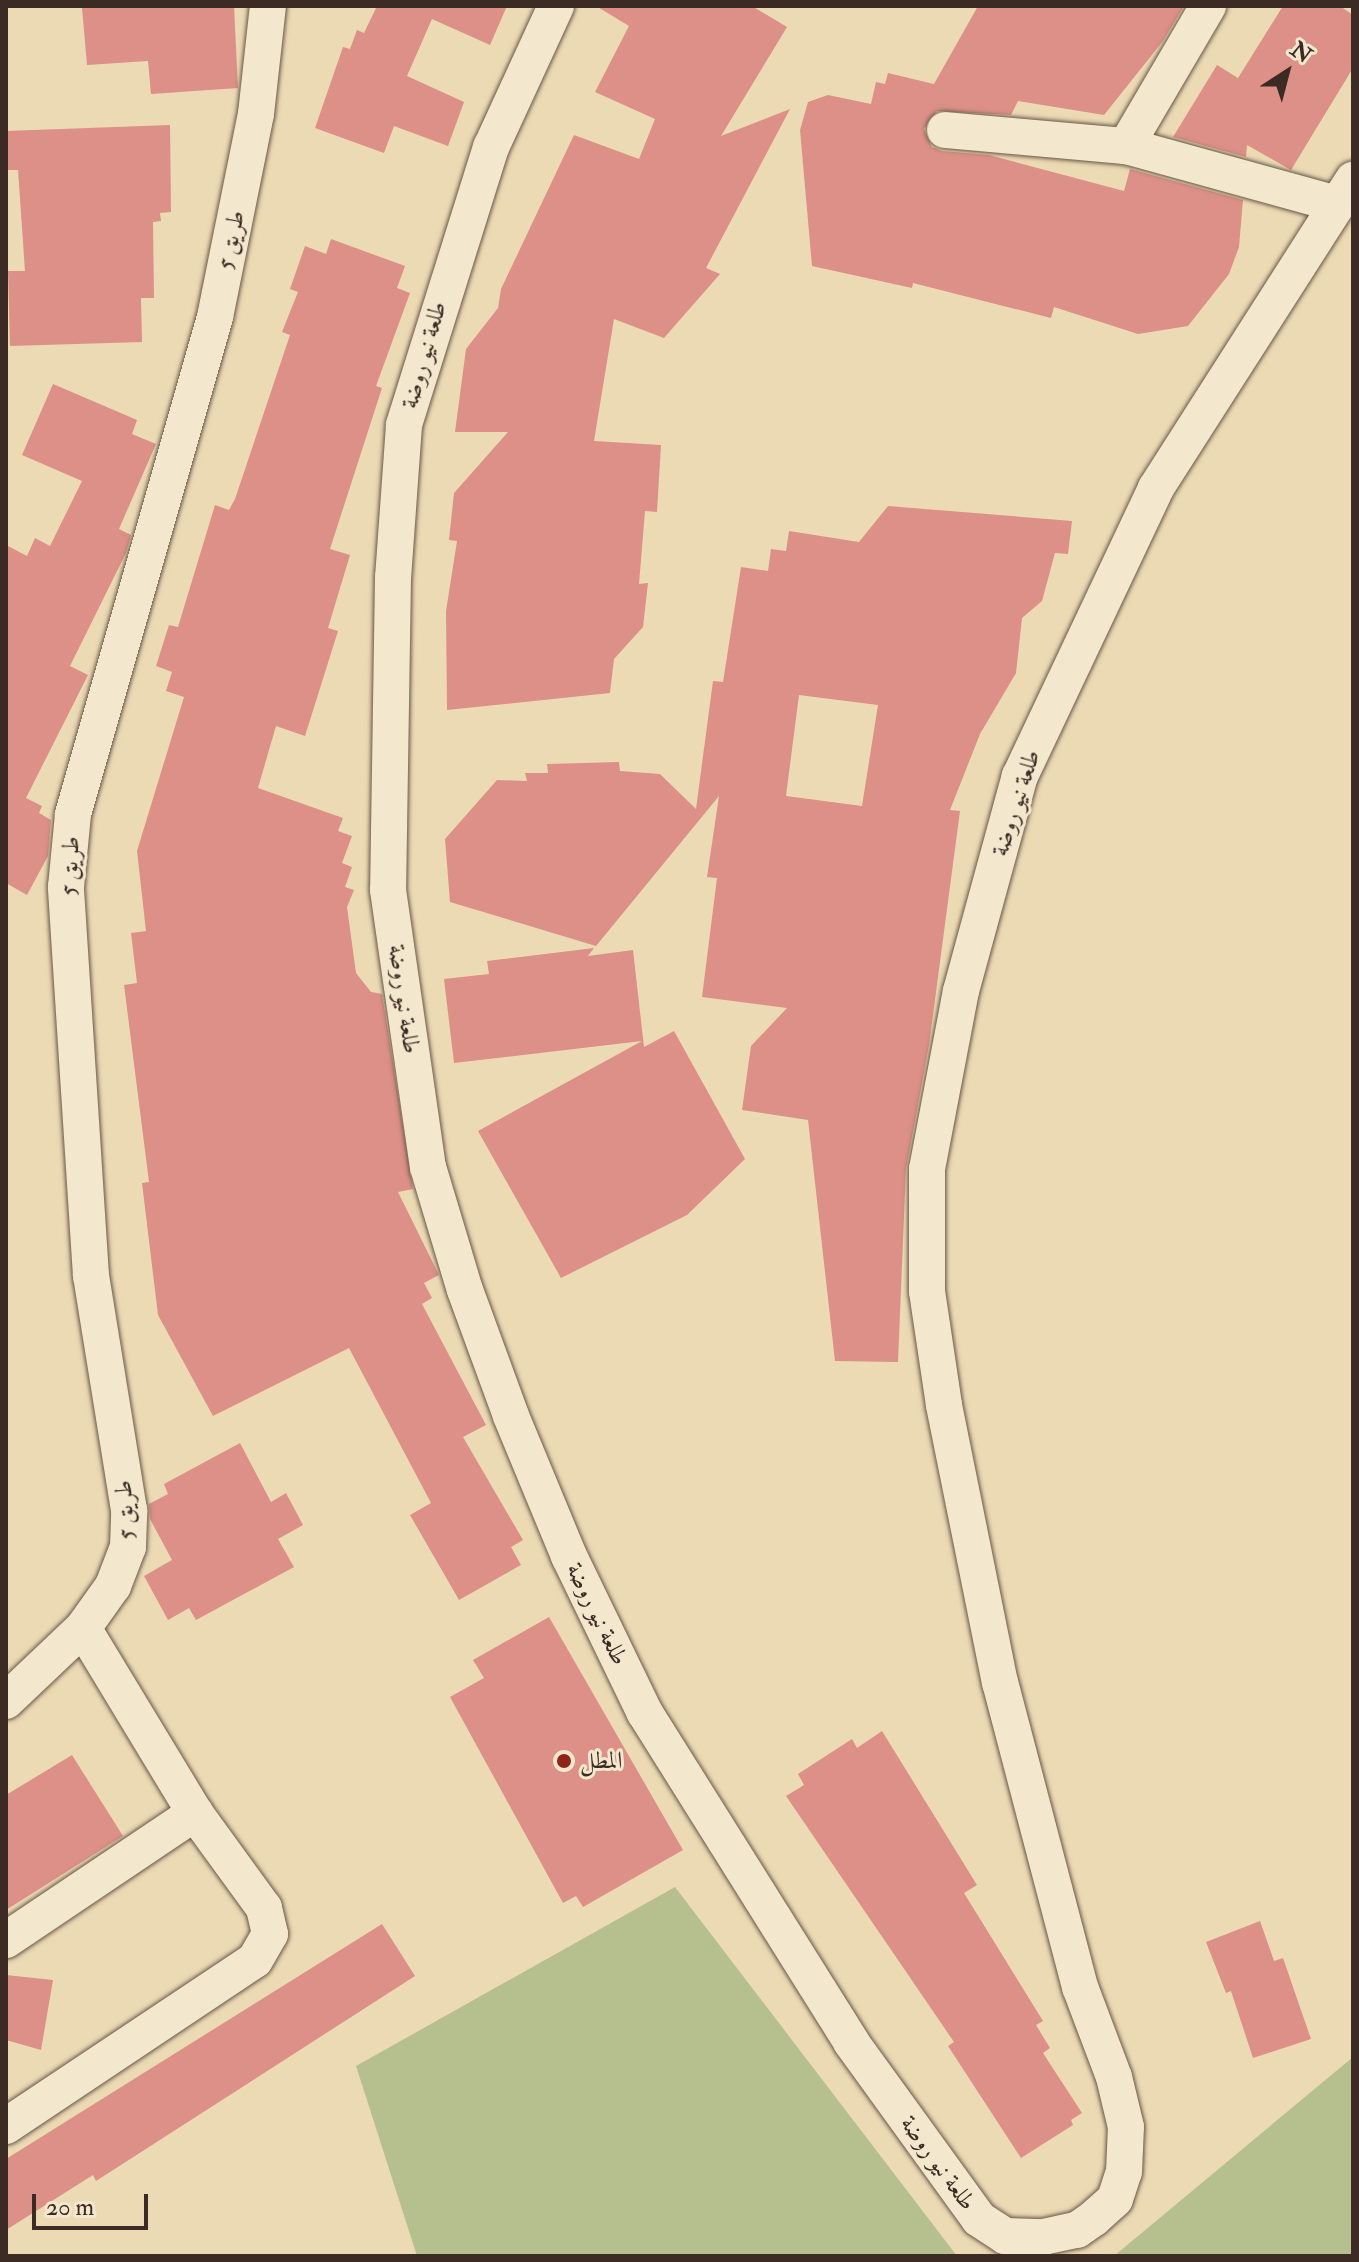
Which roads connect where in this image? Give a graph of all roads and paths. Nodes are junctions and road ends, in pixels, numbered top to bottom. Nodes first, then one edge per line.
1 (268, 6) edge
2 (556, 6) edge
3 (1208, 6) edge
4 (945, 130) dead end
5 (1126, 146) junction
6 (1344, 192) edge
7 (83, 1628) junction
8 (6, 1701) edge
9 (195, 1813) junction
10 (6, 1940) edge
11 (6, 2126) edge

1 - 7 street, طريق 5
2 - 6 street, طلعة نيو روضة
3 - 5 street
4 - 5 street
5 - 6 street
7 - 8 street, طريق 5
7 - 9 street
9 - 10 street
9 - 11 street

